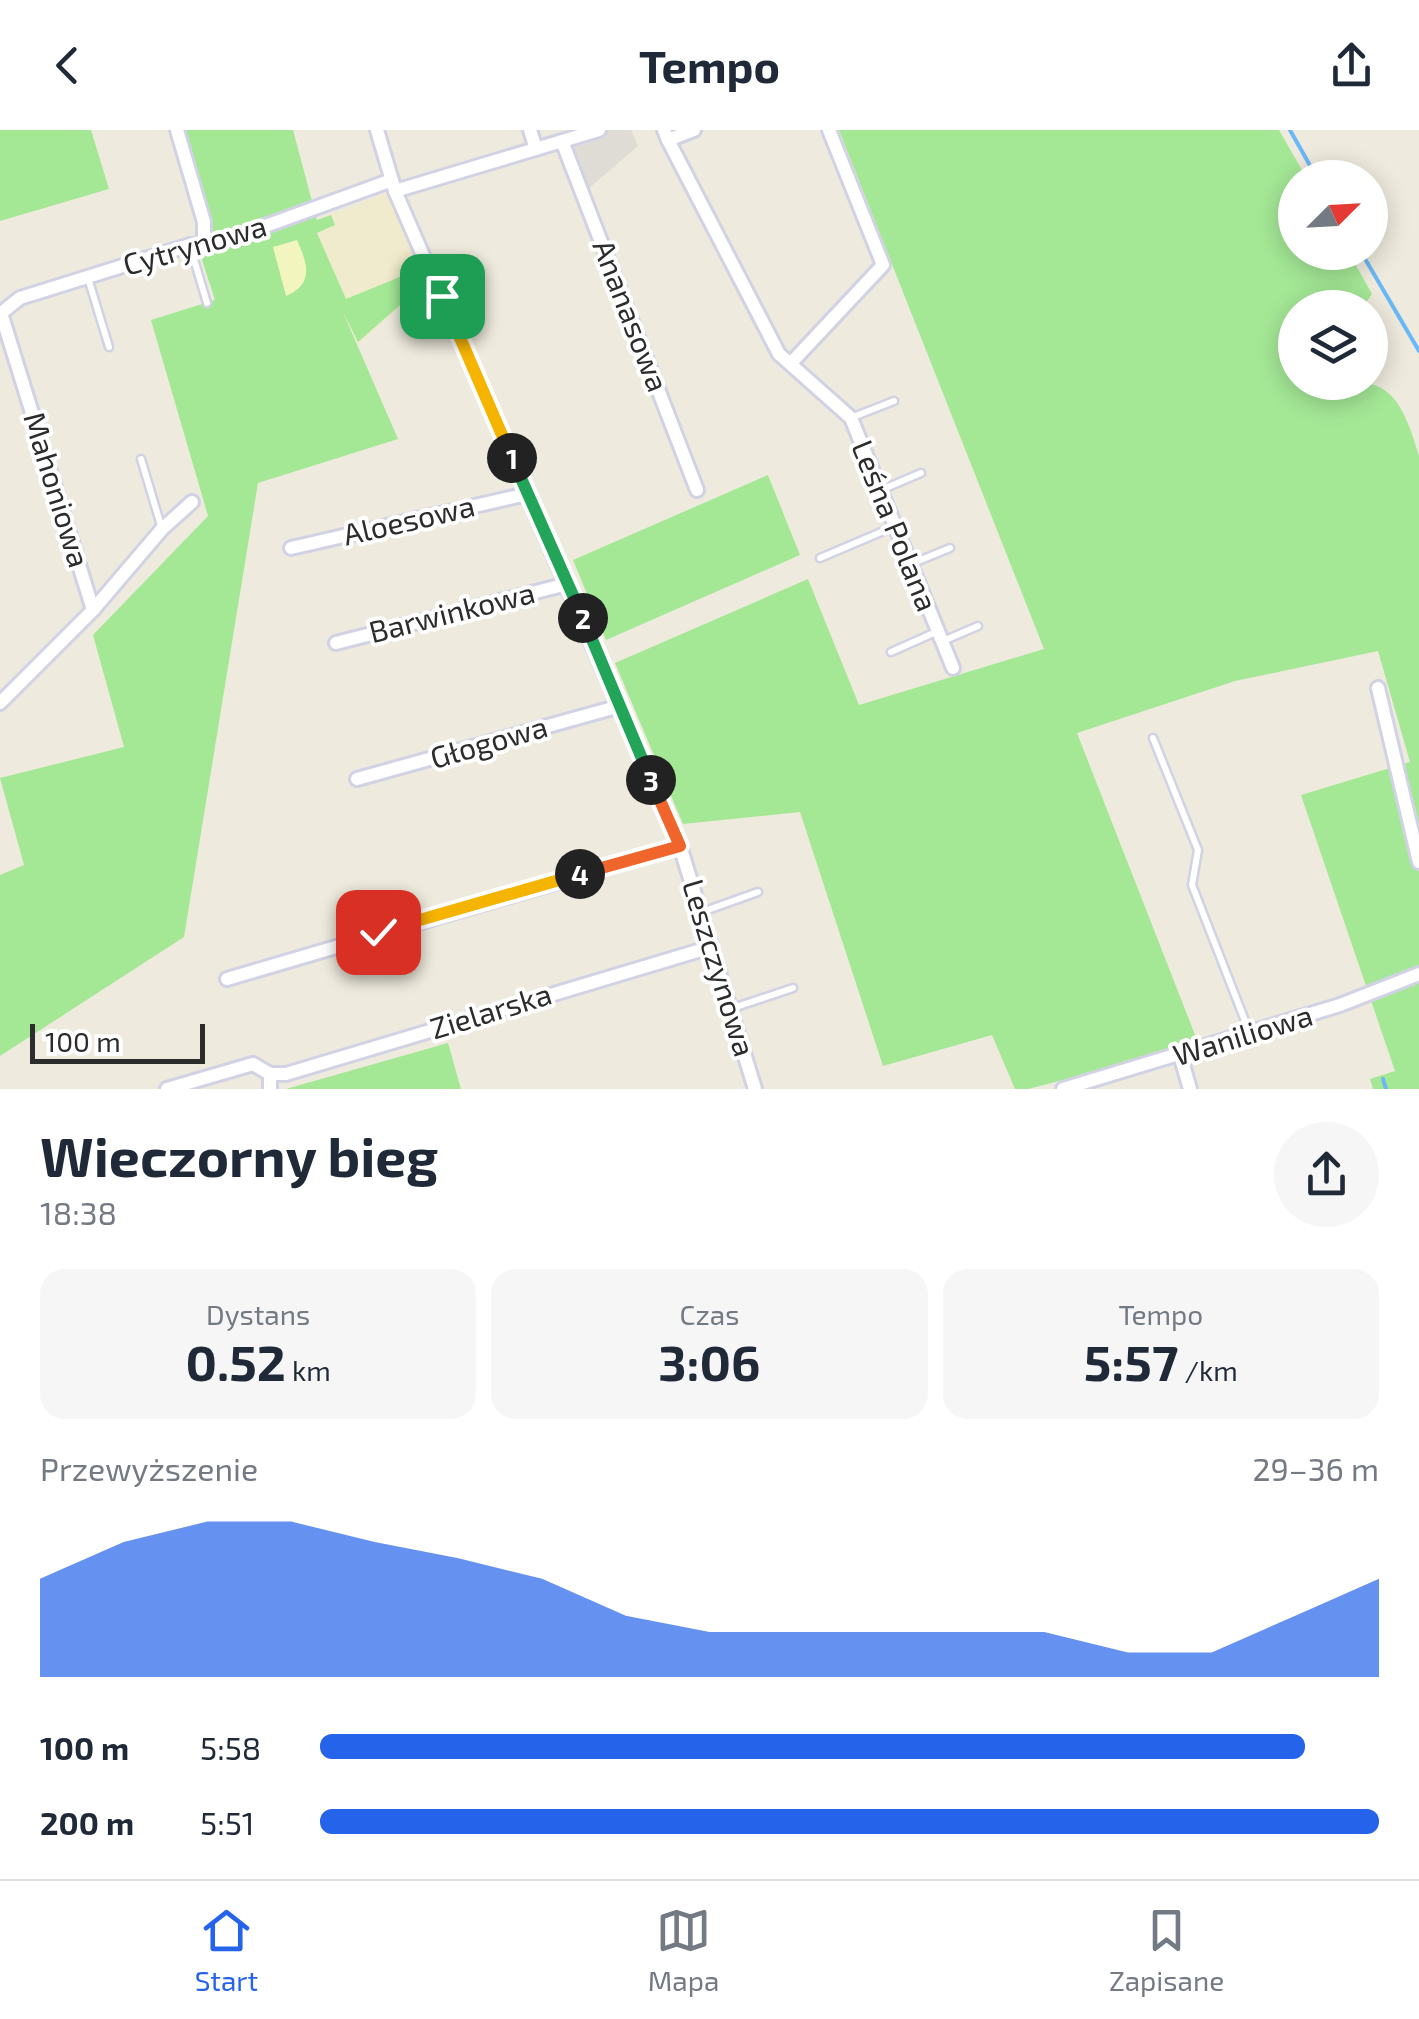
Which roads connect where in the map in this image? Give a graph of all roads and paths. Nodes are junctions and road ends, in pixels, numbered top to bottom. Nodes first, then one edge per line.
1 (177, 130) edge
2 (377, 130) edge
3 (530, 130) edge
4 (599, 130) edge
5 (694, 130) edge
6 (829, 130) edge
7 (666, 135) edge
8 (562, 142) junction
9 (536, 149) junction
10 (394, 186) junction
11 (197, 244) junction
12 (88, 278) junction
13 (207, 303) dead end
14 (1, 313) edge
15 (109, 347) dead end
16 (791, 364) junction
17 (894, 401) dead end
18 (850, 418) junction
19 (141, 458) dead end
20 (920, 473) dead end
21 (697, 490) dead end
22 (880, 490) junction
23 (527, 494) junction
24 (192, 502) dead end
25 (893, 528) junction
26 (162, 529) junction
27 (292, 548) dead end
28 (950, 548) dead end
29 (820, 558) dead end
30 (911, 564) junction
31 (567, 584) junction
32 (93, 610) junction
33 (978, 626) dead end
34 (939, 637) junction
35 (336, 643) dead end
36 (891, 652) dead end
37 (953, 668) dead end
38 (1378, 688) dead end
39 (0, 702) edge
40 (620, 706) junction
41 (1152, 738) dead end
42 (358, 780) dead end
43 (680, 846) junction
44 (1419, 862) edge
45 (758, 892) dead end
46 (700, 912) junction
47 (711, 947) junction
48 (1419, 974) edge
49 (227, 979) dead end
50 (793, 988) dead end
51 (730, 1010) junction
52 (1250, 1034) junction
53 (1180, 1056) junction
54 (270, 1074) junction
55 (168, 1089) edge
56 (270, 1089) edge
57 (755, 1089) edge
58 (1064, 1089) edge
59 (1190, 1089) edge

1 - 11 street
2 - 10 street, Leszczynowa
3 - 9 street
4 - 8 street, Cytrynowa
5 - 7 street, Leśna Polana
6 - 16 street
7 - 16 street, Leśna Polana
8 - 9 street, Cytrynowa
8 - 21 street, Ananasowa
9 - 10 street, Cytrynowa
10 - 11 street, Cytrynowa
10 - 23 street, Leszczynowa
11 - 12 street, Cytrynowa
11 - 13 lane
12 - 14 street, Cytrynowa
12 - 15 lane
14 - 32 street, Mahoniowa
16 - 18 street, Leśna Polana
17 - 18 lane
18 - 22 street, Leśna Polana
19 - 26 lane
20 - 22 lane
22 - 25 street, Leśna Polana
23 - 27 street, Aloesowa
23 - 31 street, Leszczynowa
24 - 26 street
25 - 29 lane
25 - 30 street, Leśna Polana
26 - 32 street
28 - 30 lane
30 - 34 street, Leśna Polana
31 - 35 street, Barwinkowa
31 - 40 street, Leszczynowa
32 - 39 street
33 - 34 lane
34 - 36 lane
34 - 37 street, Leśna Polana
38 - 44 street
40 - 42 street, Głogowa
40 - 43 street, Leszczynowa
41 - 52 lane
43 - 46 street, Leszczynowa
43 - 49 street
45 - 46 lane
46 - 47 street, Leszczynowa
47 - 51 street, Leszczynowa
47 - 54 street, Zielarska
48 - 52 street, Waniliowa
50 - 51 lane
51 - 57 street, Leszczynowa
52 - 53 street, Waniliowa
53 - 58 street, Waniliowa
53 - 59 street
54 - 55 street, Zielarska
54 - 56 street

